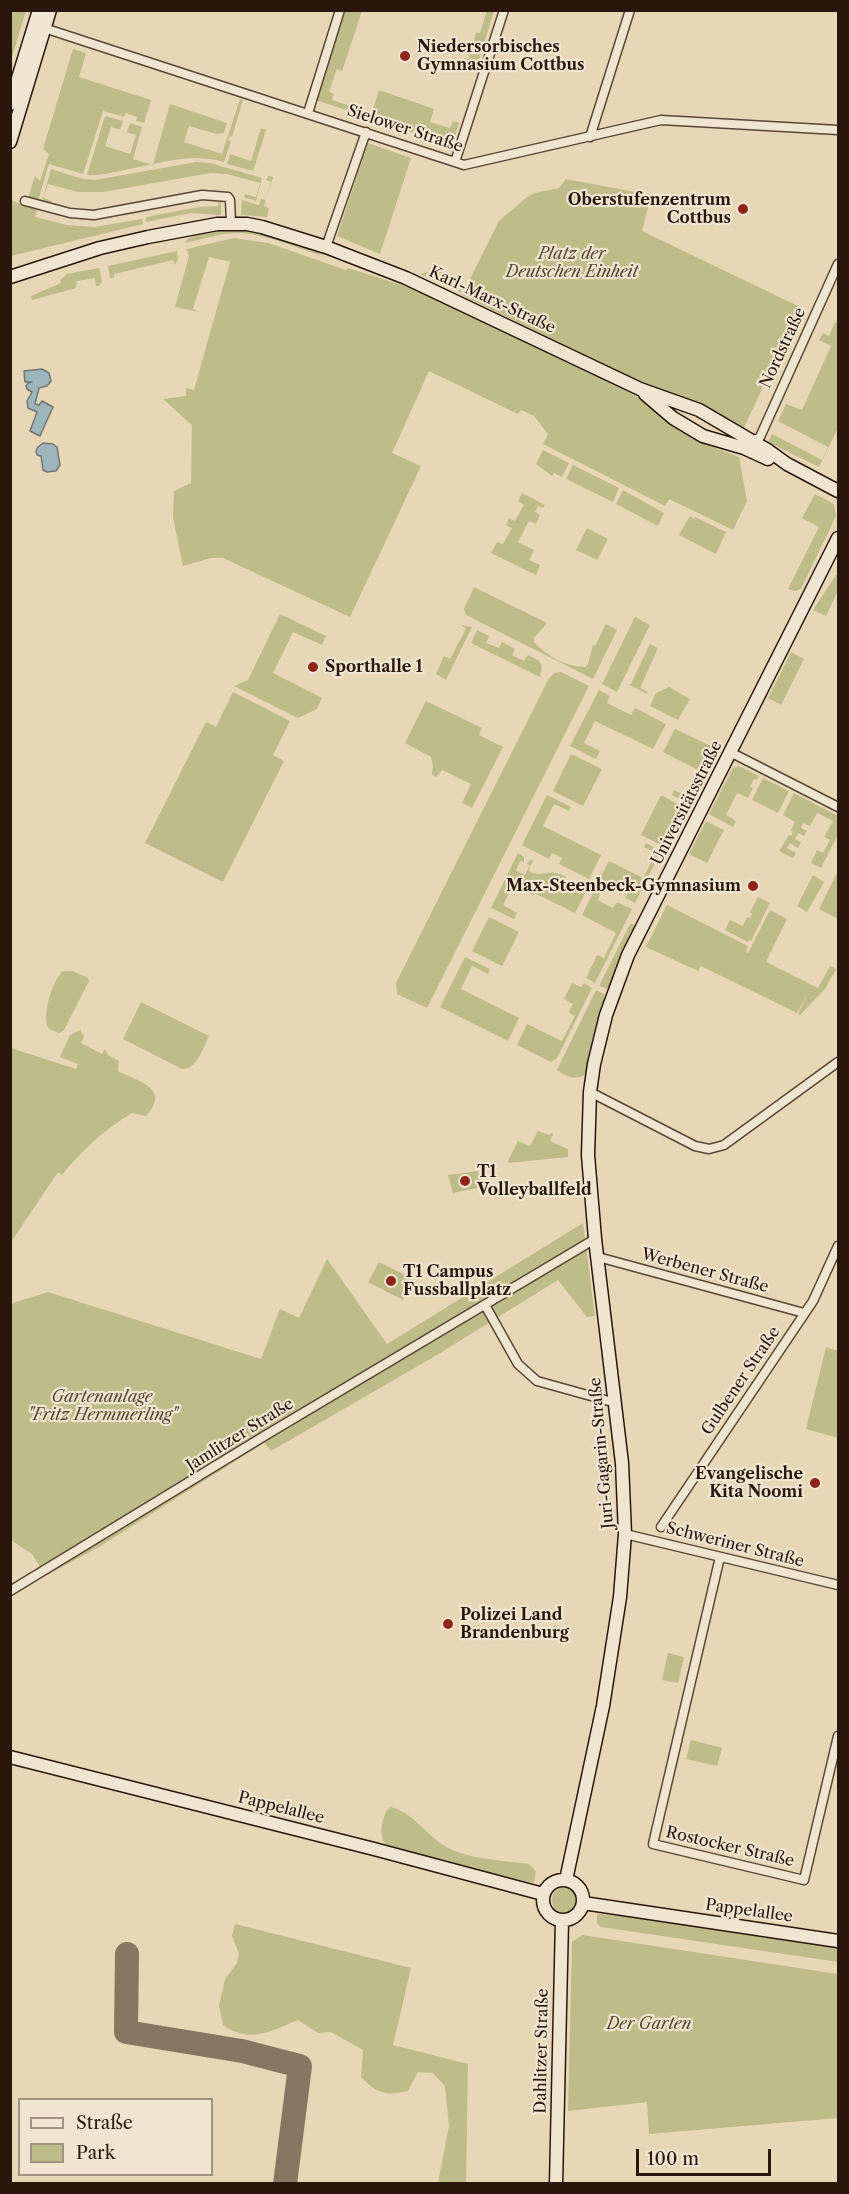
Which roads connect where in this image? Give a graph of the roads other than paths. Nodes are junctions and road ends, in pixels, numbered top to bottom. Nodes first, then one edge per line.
1 (39, 10) edge
2 (50, 10) edge
3 (339, 10) edge
4 (504, 10) edge
5 (630, 10) edge
6 (44, 28) junction
7 (14, 76) edge
8 (10, 104) edge
9 (308, 113) junction
10 (838, 130) edge
11 (366, 132) junction
12 (590, 136) junction
13 (10, 142) edge
14 (455, 162) junction
15 (25, 201) dead end
16 (231, 223) junction
17 (326, 248) junction
18 (838, 264) edge
19 (10, 268) edge
20 (29, 270) junction
21 (10, 277) edge
22 (640, 389) junction
23 (752, 442) junction
24 (787, 464) junction
25 (838, 491) edge
26 (838, 538) edge
27 (730, 752) junction
28 (838, 807) edge
29 (838, 1062) edge
30 (590, 1092) junction
31 (595, 1239) junction
32 (838, 1246) edge
33 (598, 1257) junction
34 (485, 1305) junction
35 (804, 1313) junction
36 (616, 1403) junction
37 (661, 1527) dead end
38 (625, 1534) junction
39 (720, 1557) junction
40 (838, 1585) edge
41 (10, 1591) edge
42 (838, 1736) edge
43 (10, 1757) edge
44 (566, 1880) junction
45 (543, 1894) junction
46 (583, 1903) junction
47 (562, 1920) junction
48 (838, 1941) edge
49 (556, 2184) edge

1 - 7 street
2 - 6 street
3 - 9 street
4 - 14 street
5 - 12 street
6 - 9 street, Sielower Straße
6 - 13 street
7 - 8 street
9 - 11 street, Sielower Straße
10 - 12 street, Sielower Straße
11 - 14 street, Sielower Straße
11 - 17 street
12 - 14 street, Sielower Straße
15 - 16 street
16 - 17 street, Karl-Marx-Straße
16 - 20 street, Karl-Marx-Straße
17 - 22 street, Karl-Marx-Straße
18 - 23 street, Nordstraße
19 - 20 street
20 - 21 street, Karl-Marx-Straße
22 - 23 street, Karl-Marx-Straße
22 - 24 street, Karl-Marx-Straße
23 - 24 street, Karl-Marx-Straße
24 - 25 street, Karl-Marx-Straße
26 - 27 street, Universitätsstraße
27 - 28 street
27 - 30 street, Universitätsstraße
29 - 30 street
30 - 31 street, Juri-Gagarin-Straße
31 - 33 street, Juri-Gagarin-Straße
31 - 34 street, Jamlitzer Straße
32 - 35 street, Gulbener Straße
33 - 35 street, Werbener Straße
33 - 36 street, Juri-Gagarin-Straße
34 - 36 street
34 - 41 street, Jamlitzer Straße
35 - 37 street, Gulbener Straße
36 - 38 street, Juri-Gagarin-Straße
38 - 39 street, Schweriner Straße
38 - 44 street, Juri-Gagarin-Straße
39 - 40 street, Schweriner Straße
39 - 42 street, Rostocker Straße
43 - 45 street, Pappelallee
44 - 45 street
44 - 46 street
45 - 47 street
46 - 47 street
46 - 48 street, Pappelallee
47 - 49 street, Dahlitzer Straße

